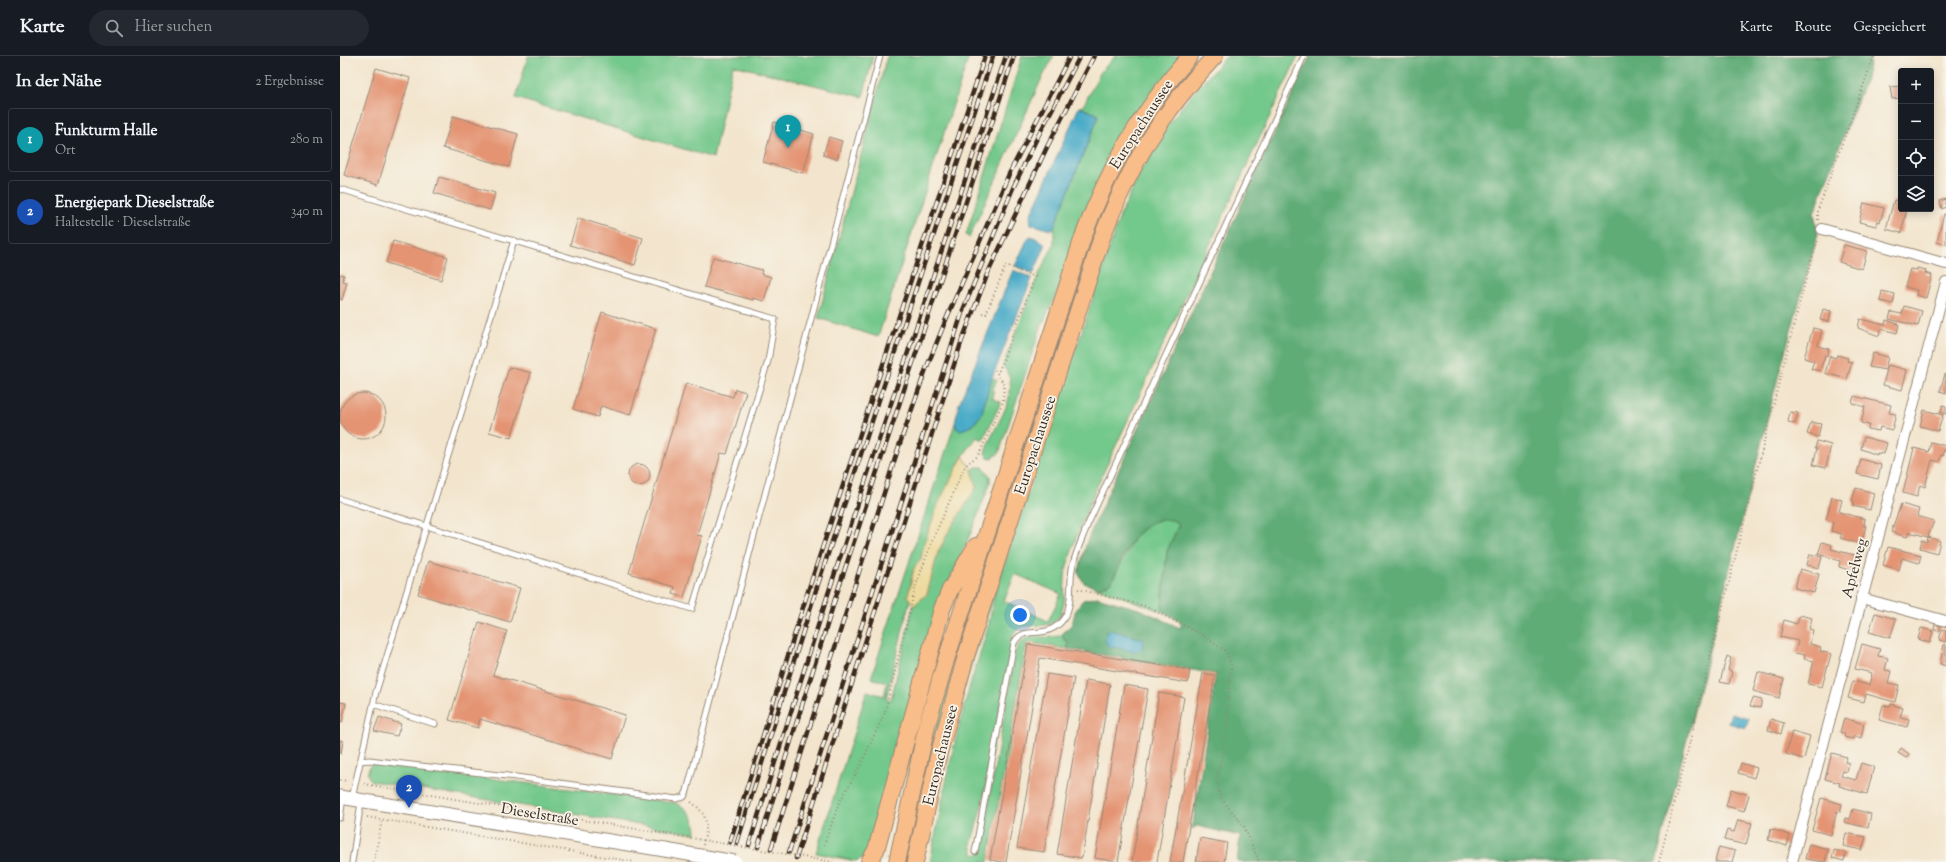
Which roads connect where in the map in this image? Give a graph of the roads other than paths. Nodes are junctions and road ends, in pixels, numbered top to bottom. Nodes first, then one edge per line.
1 (880, 56) edge
2 (1190, 56) edge
3 (1215, 56) edge
4 (1304, 56) edge
5 (340, 189) edge
6 (1822, 229) road end
7 (514, 240) junction
8 (1946, 264) edge
9 (1946, 282) edge
10 (340, 499) edge
11 (993, 519) junction
12 (428, 526) junction
13 (1861, 598) junction
14 (1946, 621) edge
15 (373, 704) junction
16 (435, 724) dead end
17 (360, 760) junction
18 (349, 798) edge
19 (340, 818) edge
20 (975, 852) dead end
21 (352, 862) edge
22 (735, 862) edge
23 (869, 862) edge
24 (897, 862) edge
25 (915, 862) edge
26 (1792, 862) edge

1 - 17 lane
2 - 11 main road, Europachaussee
3 - 25 main road, Europachaussee
4 - 20 lane
5 - 7 lane
6 - 8 street
7 - 12 lane
7 - 12 lane
9 - 13 street, Apfelweg
10 - 12 lane
11 - 23 main road
11 - 24 main road, Europachaussee
12 - 15 lane
13 - 14 street
13 - 26 street, Apfelweg
15 - 16 lane
15 - 17 lane
17 - 18 lane
18 - 19 lane
18 - 21 lane
18 - 22 street, Dieselstraße, bridge

